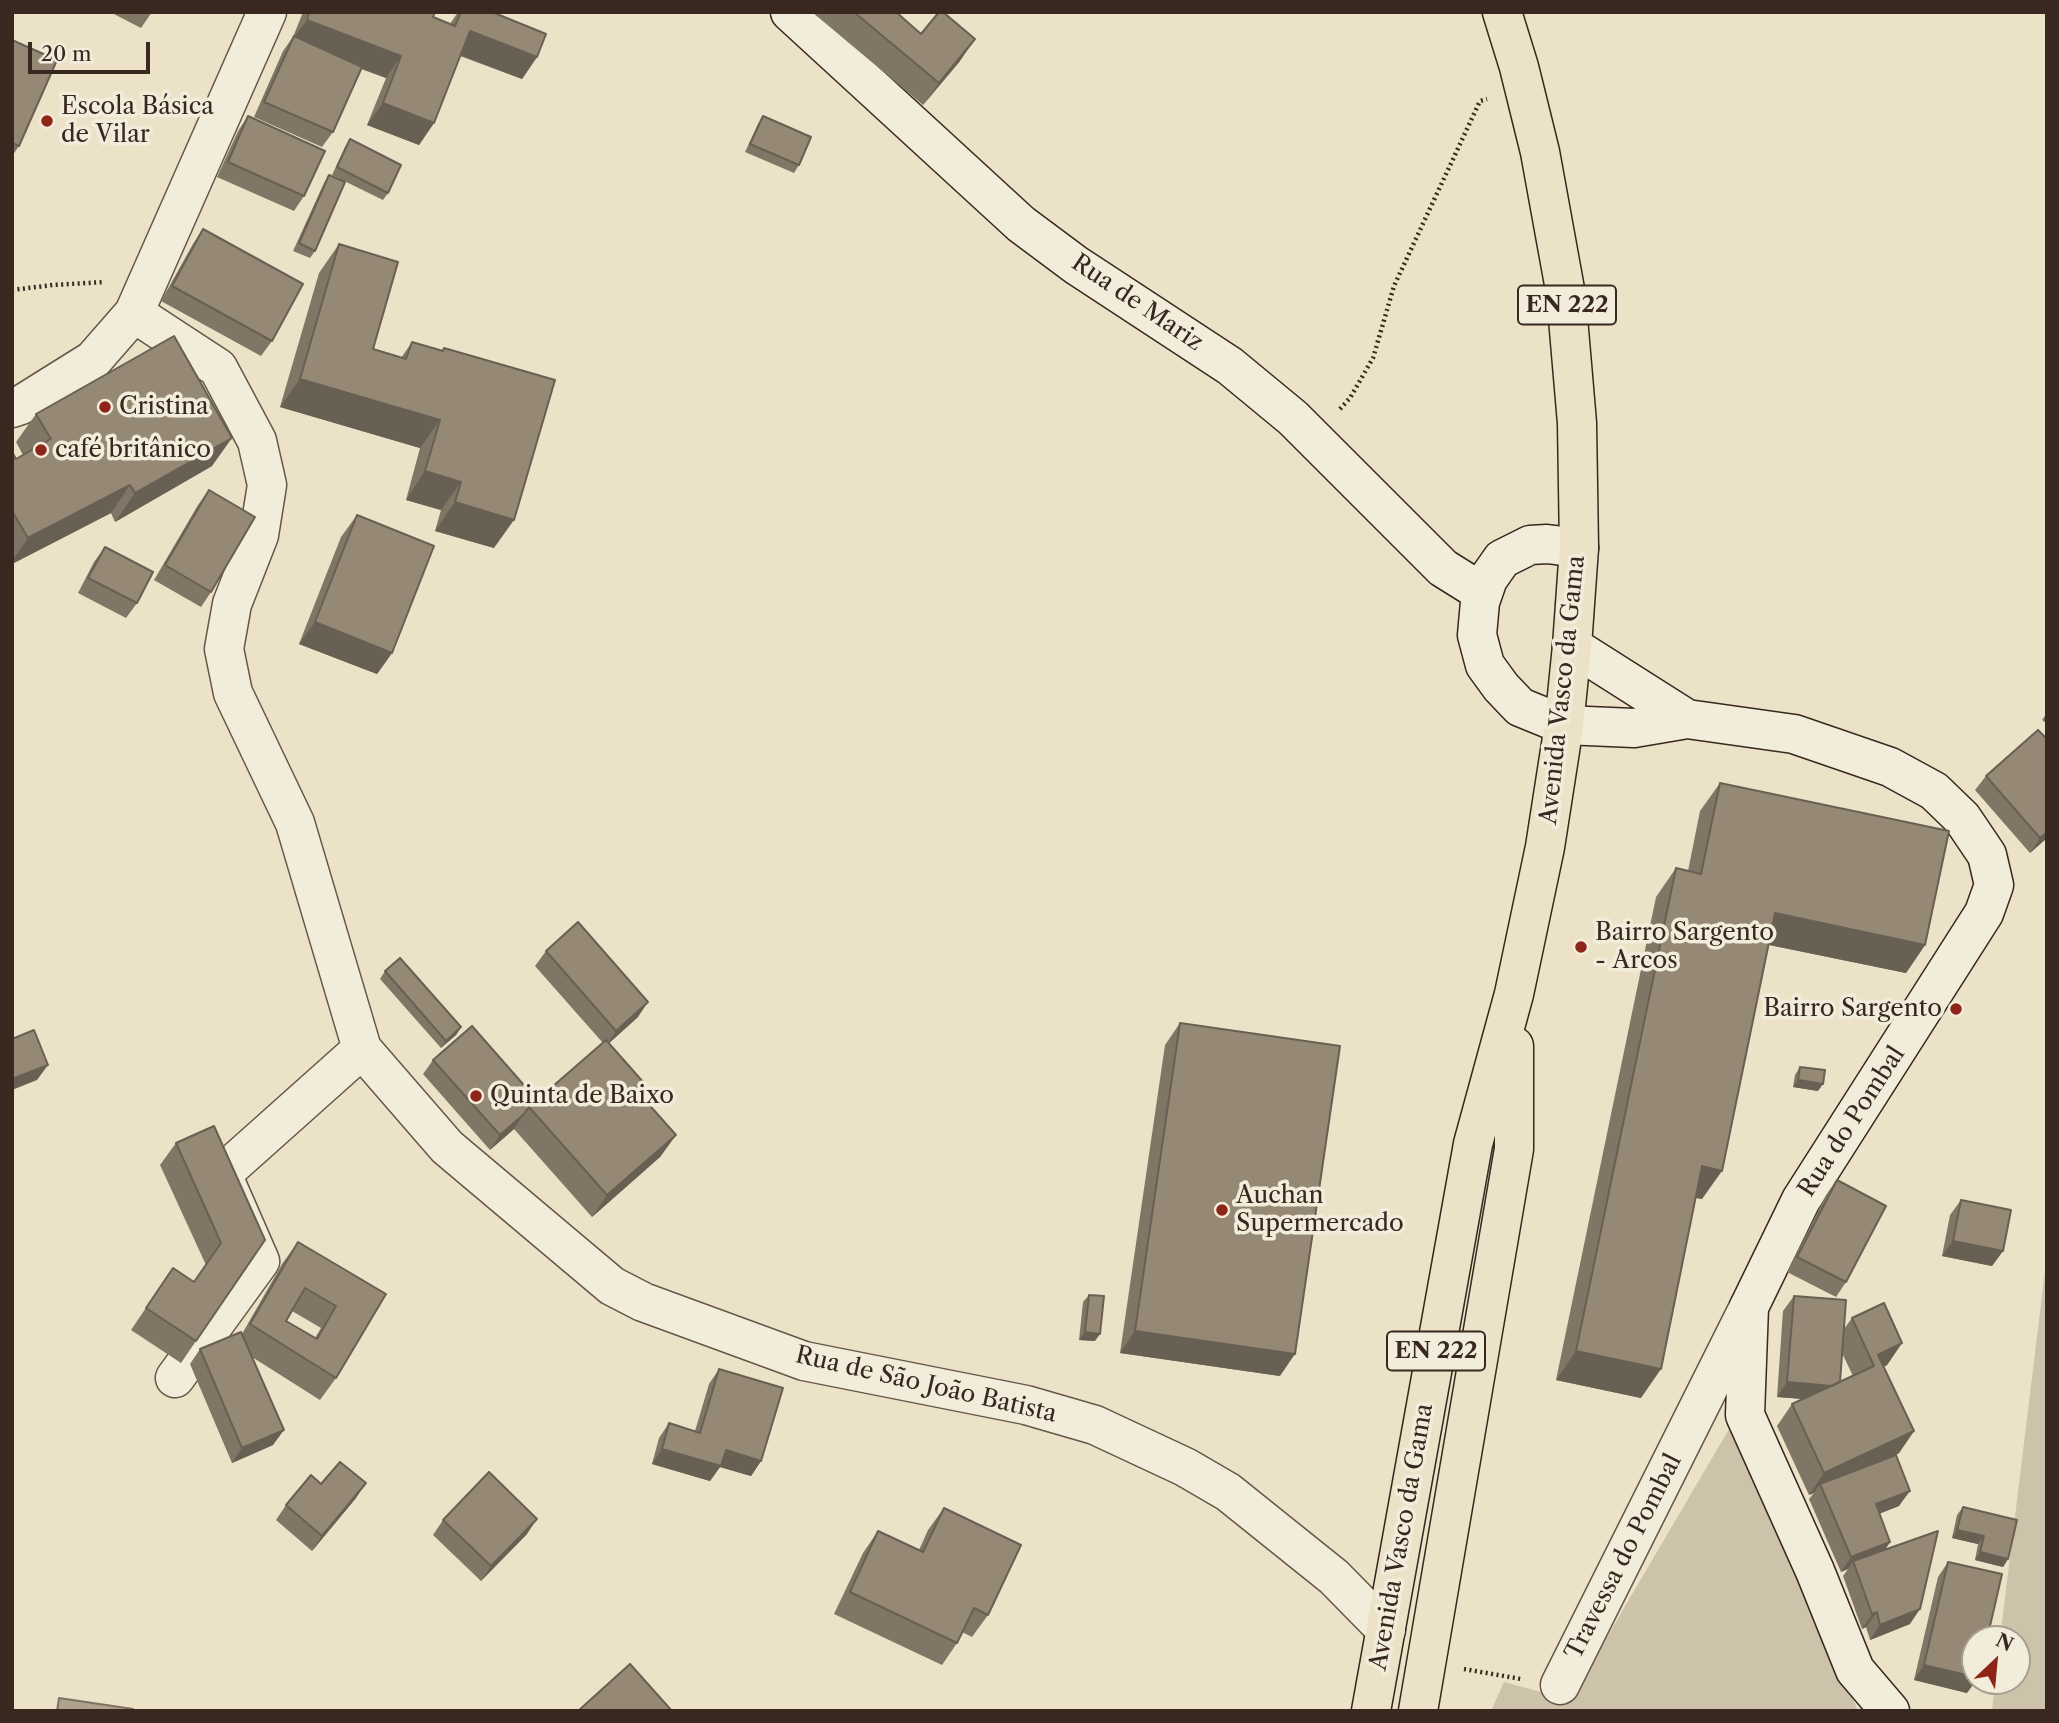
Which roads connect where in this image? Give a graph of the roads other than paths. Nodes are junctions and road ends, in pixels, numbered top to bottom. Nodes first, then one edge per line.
1 (267, 12) edge
2 (790, 12) edge
3 (1502, 12) edge
4 (141, 297) junction
5 (12, 408) edge
6 (1579, 548) junction
7 (1483, 593) junction
8 (1572, 646) junction
9 (1687, 719) junction
10 (1564, 725) junction
11 (1514, 994) junction
12 (362, 1049) junction
13 (1749, 1307) junction
14 (176, 1378) dead end
15 (1385, 1630) junction
16 (1560, 1685) road end
17 (1371, 1711) edge
18 (1418, 1711) edge
19 (1890, 1711) edge

1 - 4 street
2 - 7 street, Rua de Mariz
3 - 6 main road, Avenida Vasco da Gama / EN 222
4 - 5 street
4 - 12 street, Rua de São João Batista
6 - 7 street
6 - 8 main road, Avenida Vasco da Gama / EN 222
7 - 10 street
8 - 9 street, Rua do Pombal
8 - 10 main road, Avenida Vasco da Gama / EN 222
9 - 10 street, Rua do Pombal
9 - 13 street, Rua do Pombal
10 - 11 main road, Avenida Vasco da Gama / EN 222
11 - 15 main road, Avenida Vasco da Gama / EN 222
11 - 18 main road, Avenida Vasco da Gama / EN 222
12 - 14 street
12 - 15 street, Rua de São João Batista
13 - 16 street, Travessa do Pombal
13 - 19 street, Rua do Pombal
15 - 17 main road, Avenida Vasco da Gama / EN 222

